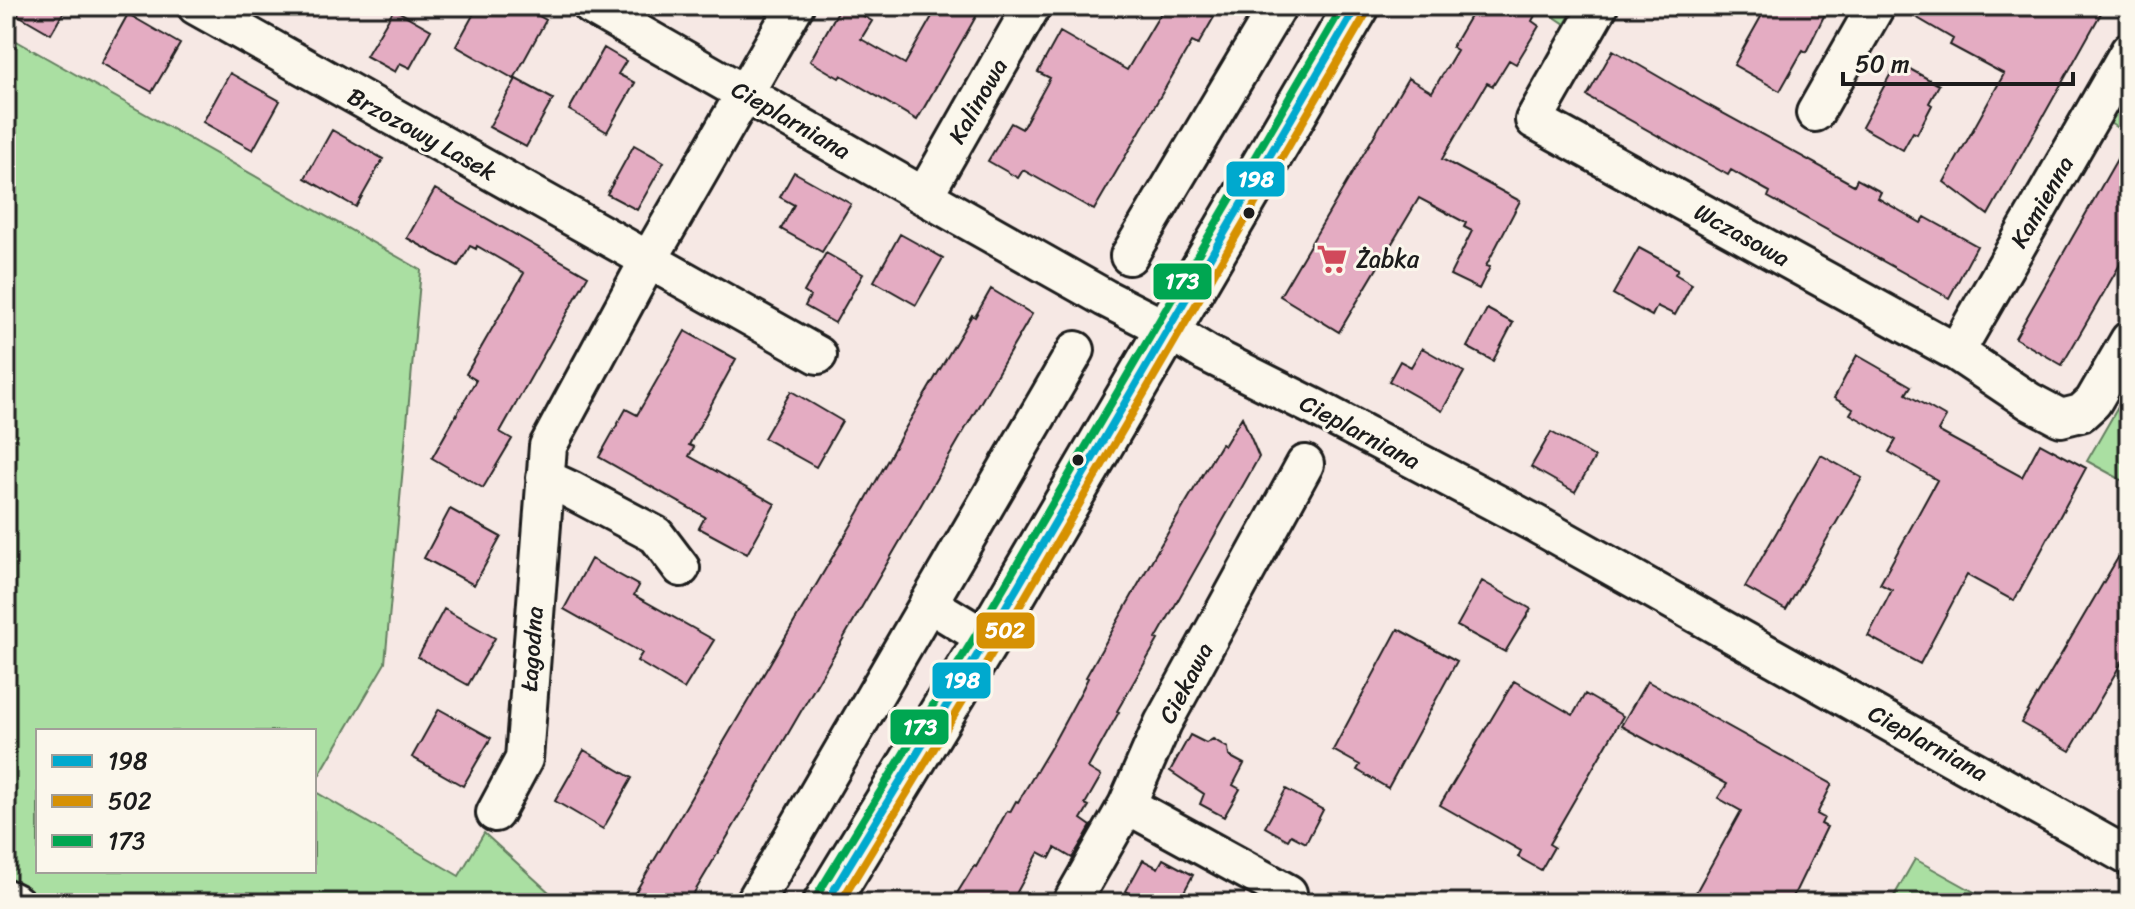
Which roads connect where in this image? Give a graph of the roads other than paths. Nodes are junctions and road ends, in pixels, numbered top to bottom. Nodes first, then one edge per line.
1 (196, 6) edge
2 (591, 6) edge
3 (795, 6) edge
4 (1032, 6) edge
5 (1278, 6) edge
6 (1357, 6) edge
7 (1599, 6) edge
8 (1876, 6) edge
9 (2129, 51) edge
10 (745, 94) junction
11 (1815, 113) dead end
12 (924, 196) junction
13 (1129, 256) dead end
14 (648, 261) junction
15 (1168, 330) junction
16 (2129, 340) edge
17 (1076, 350) dead end
18 (1956, 352) junction
19 (818, 355) dead end
20 (1305, 464) dead end
21 (545, 478) junction
22 (681, 568) dead end
23 (928, 603) junction
24 (987, 639) junction
25 (1127, 805) junction
26 (495, 813) dead end
27 (2129, 857) edge
28 (1288, 893) dead end
29 (6, 898) edge
30 (16, 903) edge
31 (754, 903) edge
32 (826, 903) edge
33 (1071, 903) edge

1 - 14 street, Brzozowy Lasek
2 - 10 street, Cieplarniana
3 - 10 street, Łagodna
4 - 12 street, Kalinowa
5 - 13 street
6 - 15 street
7 - 18 street, Wczasowa
8 - 11 street
9 - 18 street, Kamienna
10 - 12 street, Cieplarniana
10 - 14 street, Łagodna
12 - 15 street, Cieplarniana
14 - 19 street
14 - 21 street, Łagodna
15 - 24 street
15 - 27 street, Cieplarniana
16 - 18 street, Wczasowa
17 - 23 street
20 - 25 street, Ciekawa
21 - 22 street
21 - 26 street, Łagodna
23 - 24 street
23 - 31 street
24 - 32 street
25 - 28 street
25 - 33 street, Ciekawa
29 - 30 street

